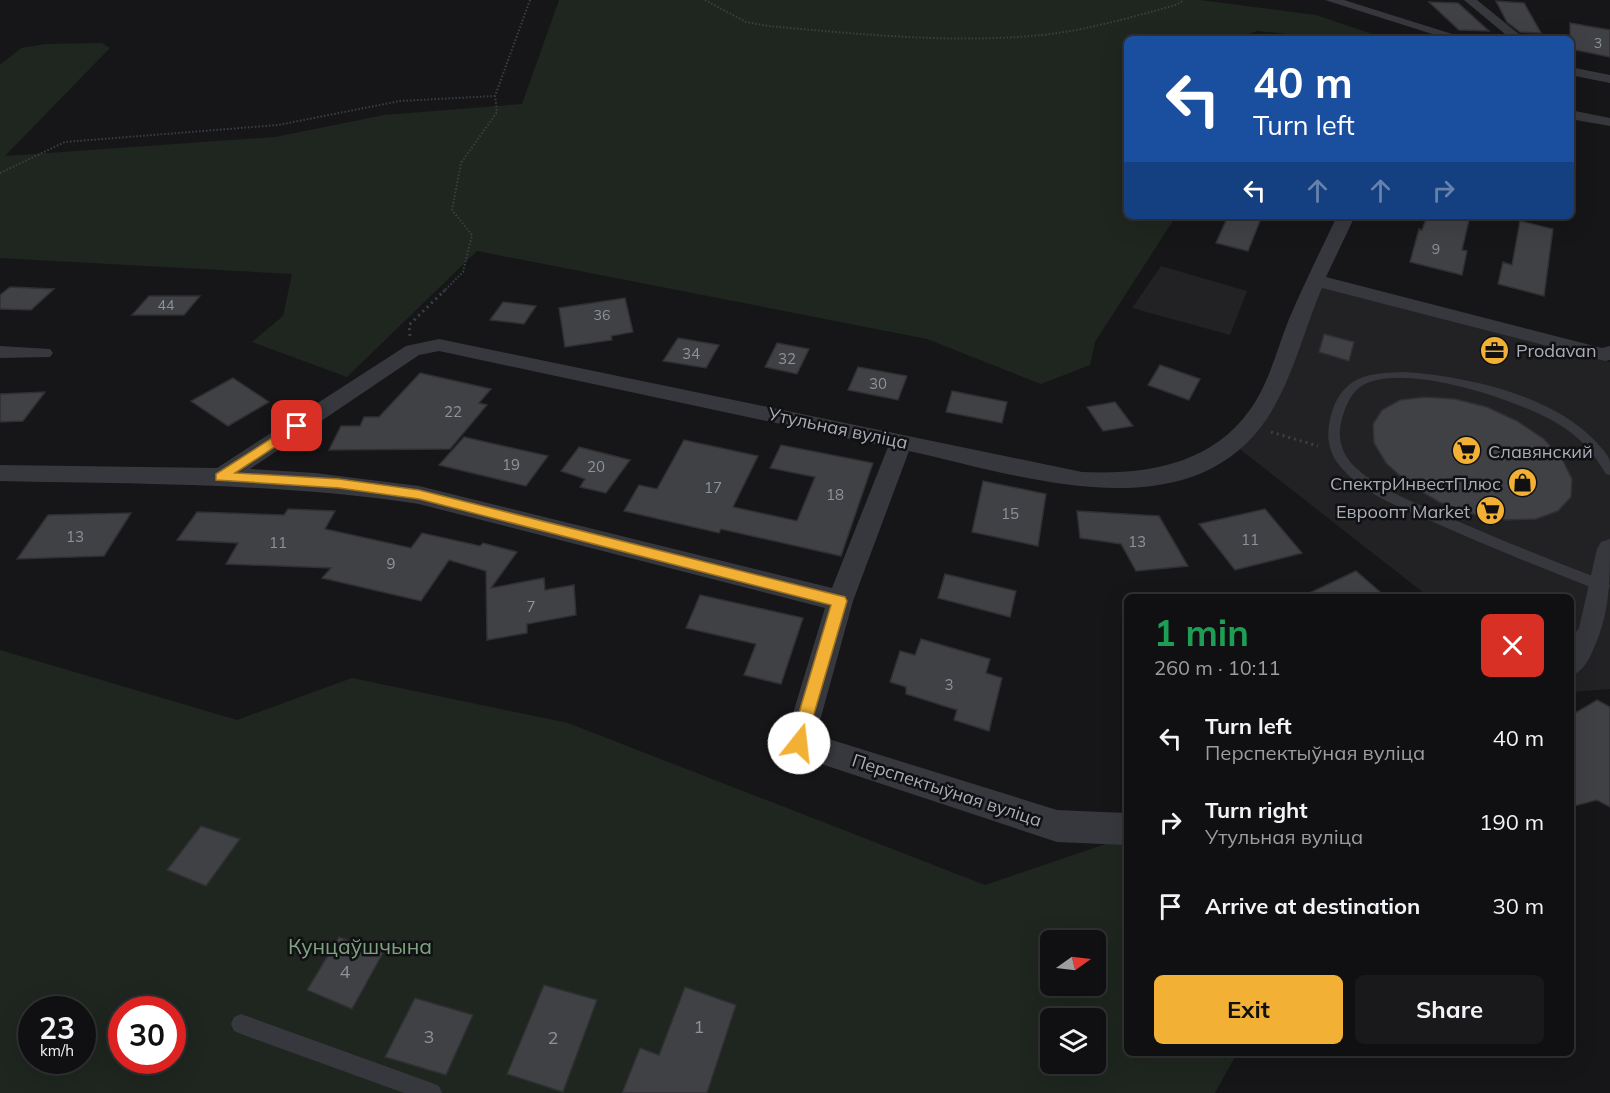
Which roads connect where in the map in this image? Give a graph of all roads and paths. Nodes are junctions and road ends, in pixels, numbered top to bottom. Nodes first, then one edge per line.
1 (530, 0) edge
2 (705, 0) edge
3 (1184, 0) edge
4 (1331, 0) edge
5 (1470, 0) edge
6 (1452, 36) edge
7 (1515, 36) edge
8 (1574, 72) edge
9 (1610, 79) edge
10 (495, 96) junction
11 (1574, 115) edge
12 (1610, 122) edge
13 (0, 173) edge
14 (1345, 219) edge
15 (1315, 280) junction
16 (413, 350) junction
17 (0, 352) edge
18 (1610, 352) edge
19 (43, 353) dead end
20 (1249, 426) junction
21 (901, 442) junction
22 (1336, 452) junction
23 (1610, 471) edge
24 (0, 473) edge
25 (221, 477) junction
26 (1610, 549) edge
27 (1603, 586) junction
28 (840, 601) junction
29 (1574, 658) edge
30 (1124, 829) edge
31 (241, 1023) dead end
32 (432, 1093) edge

1 - 10 path
2 - 3 path
4 - 6 street
5 - 7 street
8 - 9 street
10 - 13 path
10 - 16 path
11 - 12 street
14 - 15 street, Утульная вуліца
15 - 18 street
15 - 20 street, Утульная вуліца
16 - 21 street, Утульная вуліца
16 - 25 street, Утульная вуліца
17 - 19 street
20 - 21 street, Утульная вуліца
20 - 22 path
21 - 28 street
22 - 23 lane
22 - 27 lane
24 - 25 street
25 - 28 street
26 - 27 street
27 - 29 street
28 - 30 street, Перспектыўная вуліца
31 - 32 lane

